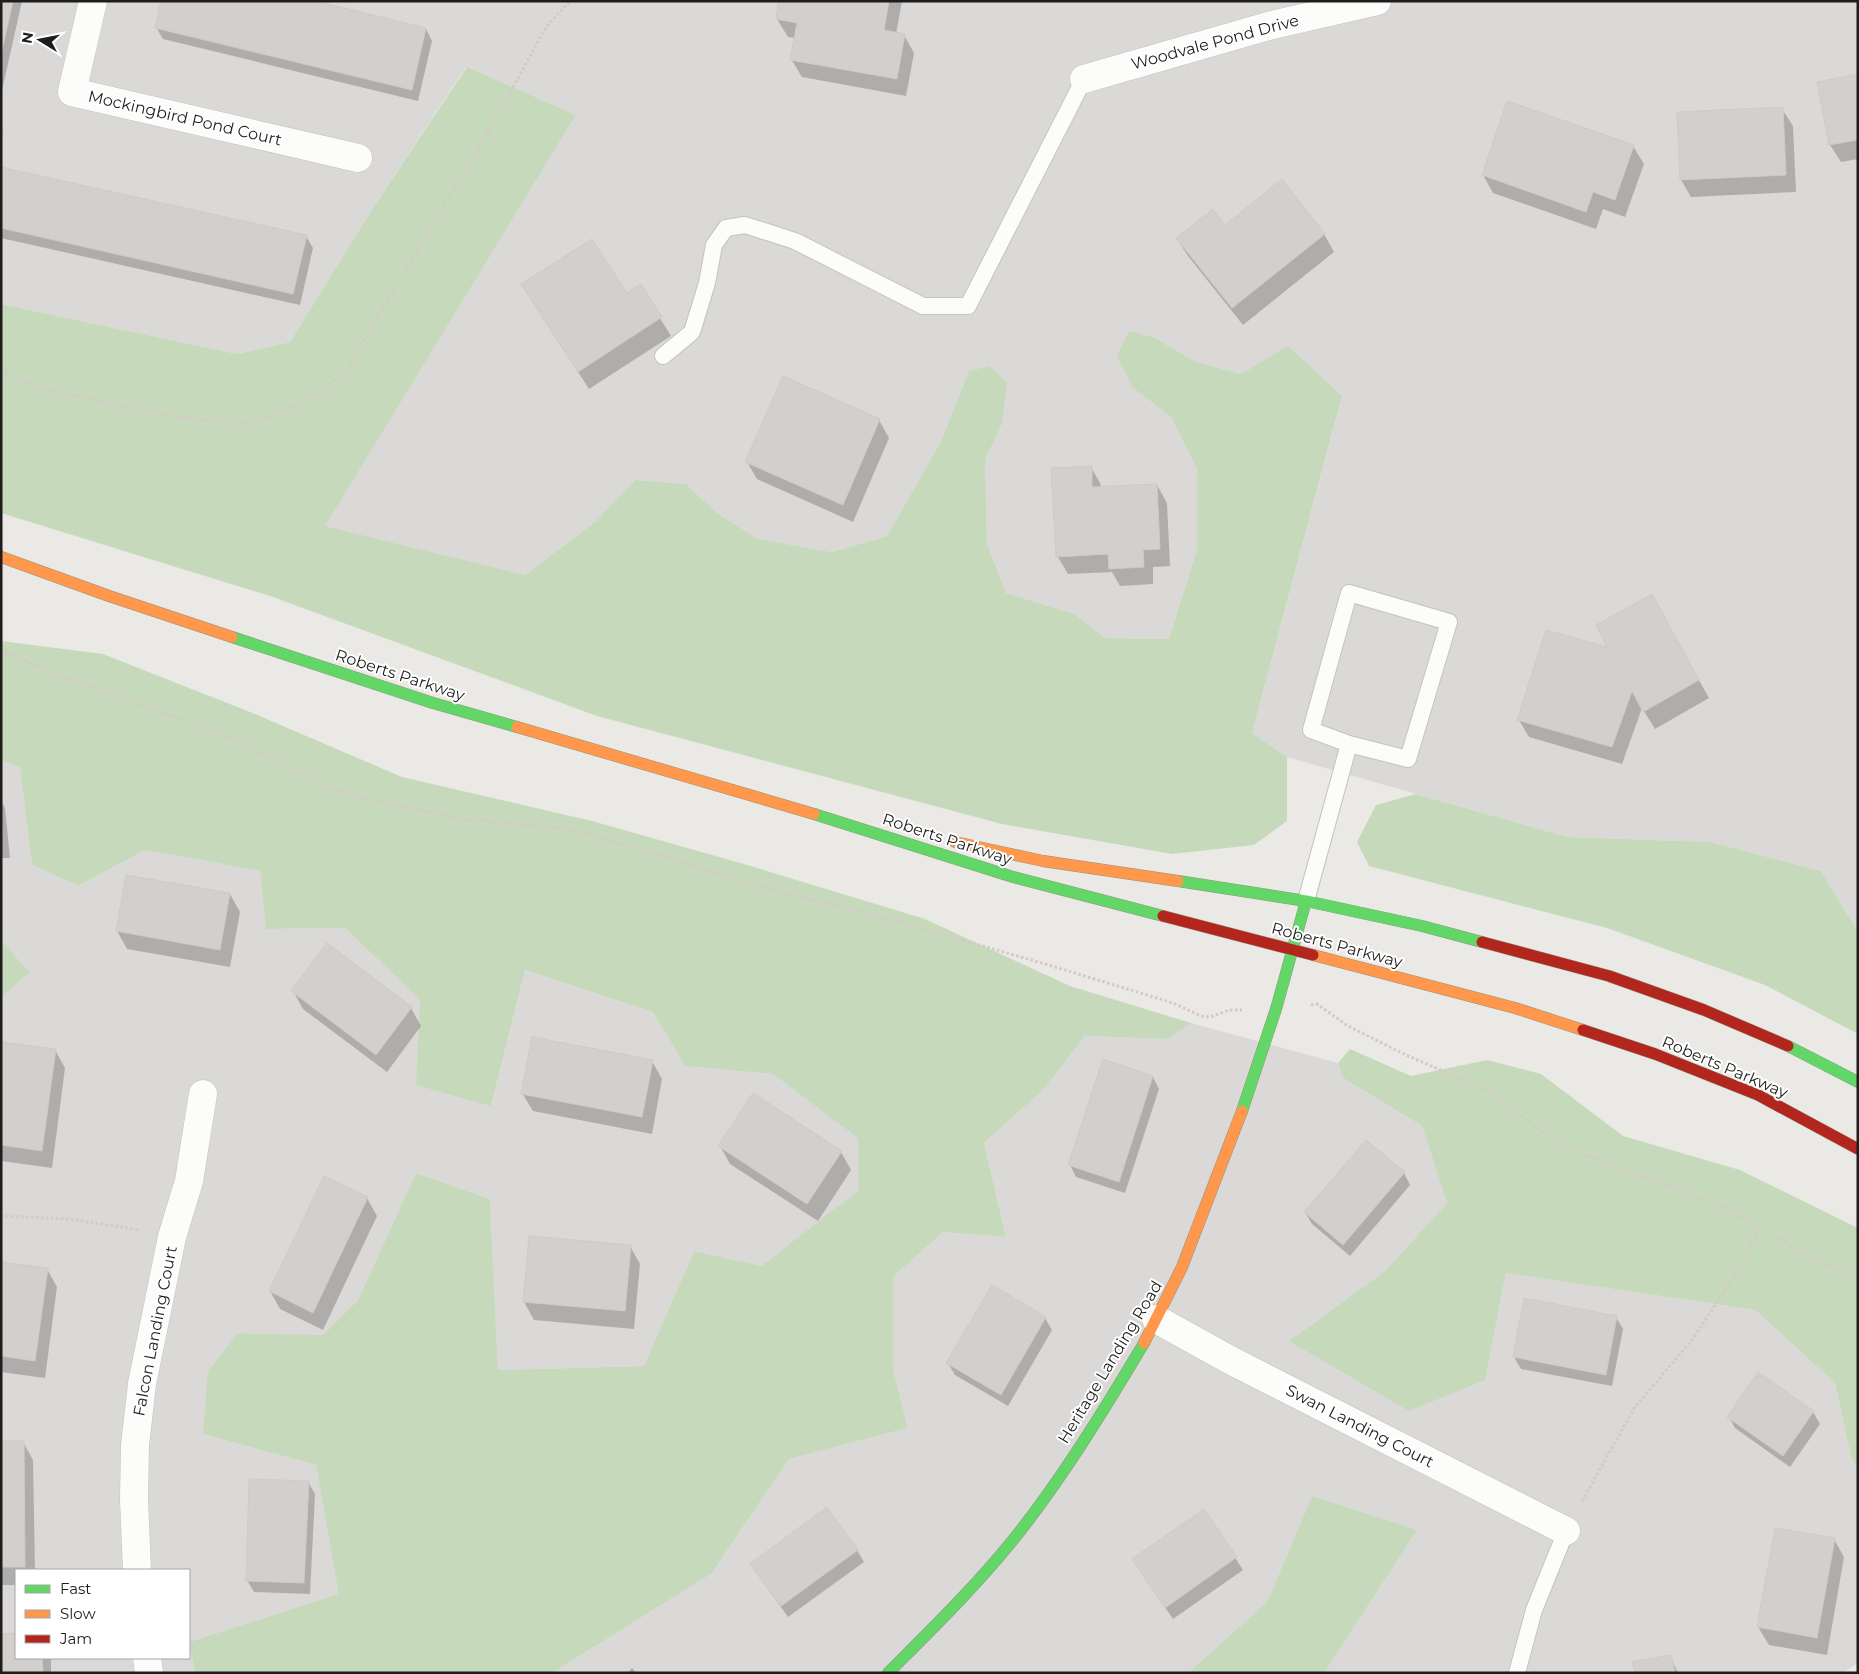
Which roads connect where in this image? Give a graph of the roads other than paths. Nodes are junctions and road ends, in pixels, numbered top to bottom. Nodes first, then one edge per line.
1 (93, 1) edge
2 (1376, 1) edge
3 (1084, 79) joint
4 (358, 158) dead end
5 (663, 356) dead end
6 (1, 557) edge
7 (1349, 744) junction
8 (795, 808) junction
9 (919, 835) dead end
10 (948, 841) dead end
11 (1306, 901) junction
12 (1294, 950) junction
13 (1858, 1082) edge
14 (203, 1094) dead end
15 (1858, 1149) edge
16 (1156, 1319) junction
17 (1566, 1530) joint
18 (137, 1569) edge
19 (147, 1659) edge
20 (149, 1673) edge
21 (888, 1673) edge
22 (1517, 1673) edge

1 - 4 street, Mockingbird Pond Court
2 - 3 street, Woodvale Pond Drive
3 - 5 lane
6 - 8 main road, Roberts Parkway
7 - 7 lane
7 - 11 lane
8 - 9 main road, Roberts Parkway
8 - 12 main road, Roberts Parkway
10 - 11 main road, Roberts Parkway
11 - 12 main road, Heritage Landing Road
11 - 13 main road, Roberts Parkway
12 - 15 main road, Roberts Parkway
12 - 16 main road, Heritage Landing Road
14 - 18 street, Falcon Landing Court
16 - 17 street, Swan Landing Court
16 - 21 main road, Heritage Landing Road
17 - 22 lane
19 - 20 street

